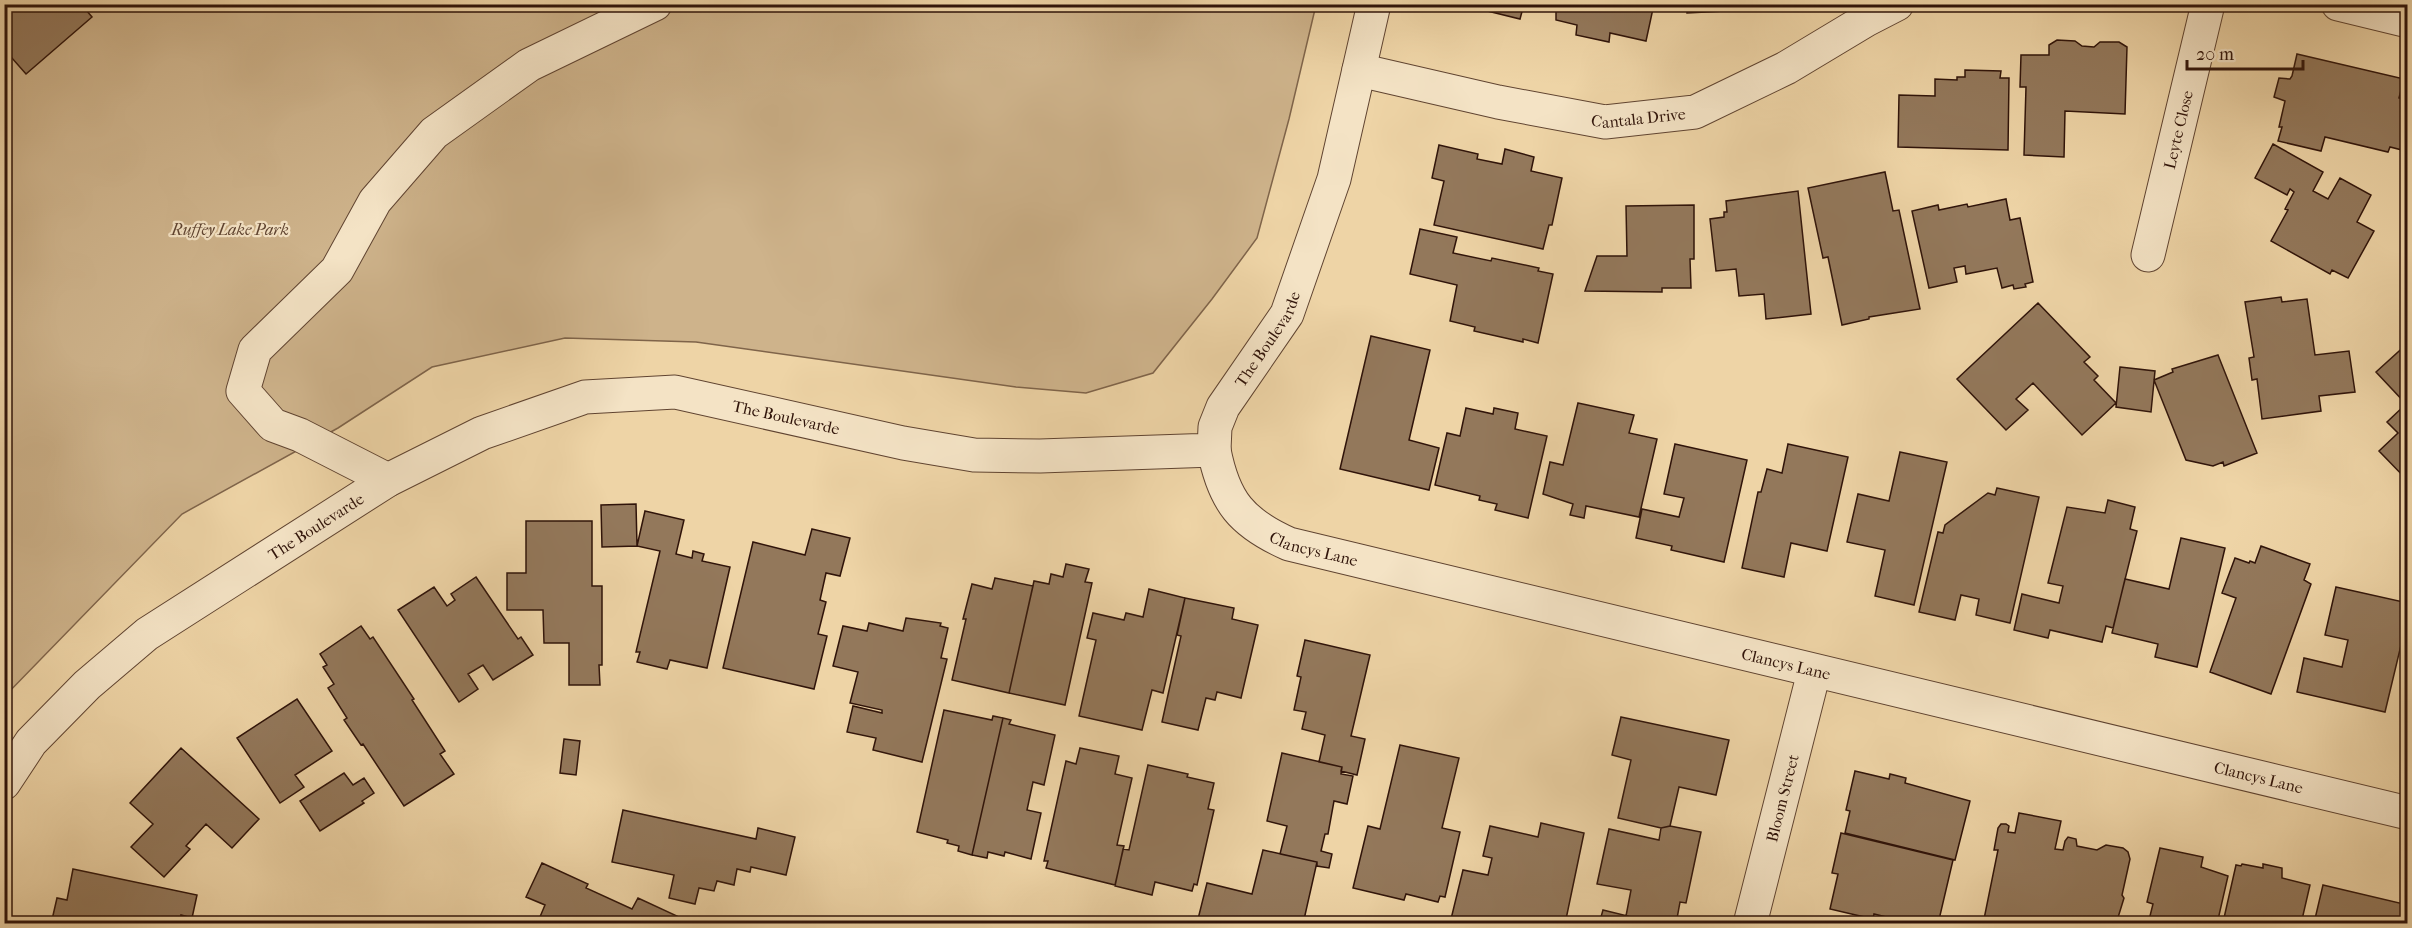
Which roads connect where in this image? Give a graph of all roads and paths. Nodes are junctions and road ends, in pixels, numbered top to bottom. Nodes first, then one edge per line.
1 (656, 4) edge
2 (1374, 4) edge
3 (1897, 4) edge
4 (2208, 4) edge
5 (2338, 4) edge
6 (2408, 21) edge
7 (1359, 70) junction
8 (2148, 255) dead end
9 (1214, 450) junction
10 (388, 480) junction
11 (1814, 672) junction
12 (4, 783) edge
13 (2408, 813) edge
14 (1750, 924) edge

1 - 10 street
2 - 7 street, The Boulevarde
3 - 7 street, Cantala Drive
4 - 8 street, Leyte Close
5 - 6 street
7 - 9 street, The Boulevarde
9 - 10 street, The Boulevarde
9 - 11 street, Clancys Lane
10 - 12 street, The Boulevarde
11 - 13 street, Clancys Lane
11 - 14 street, Bloom Street

